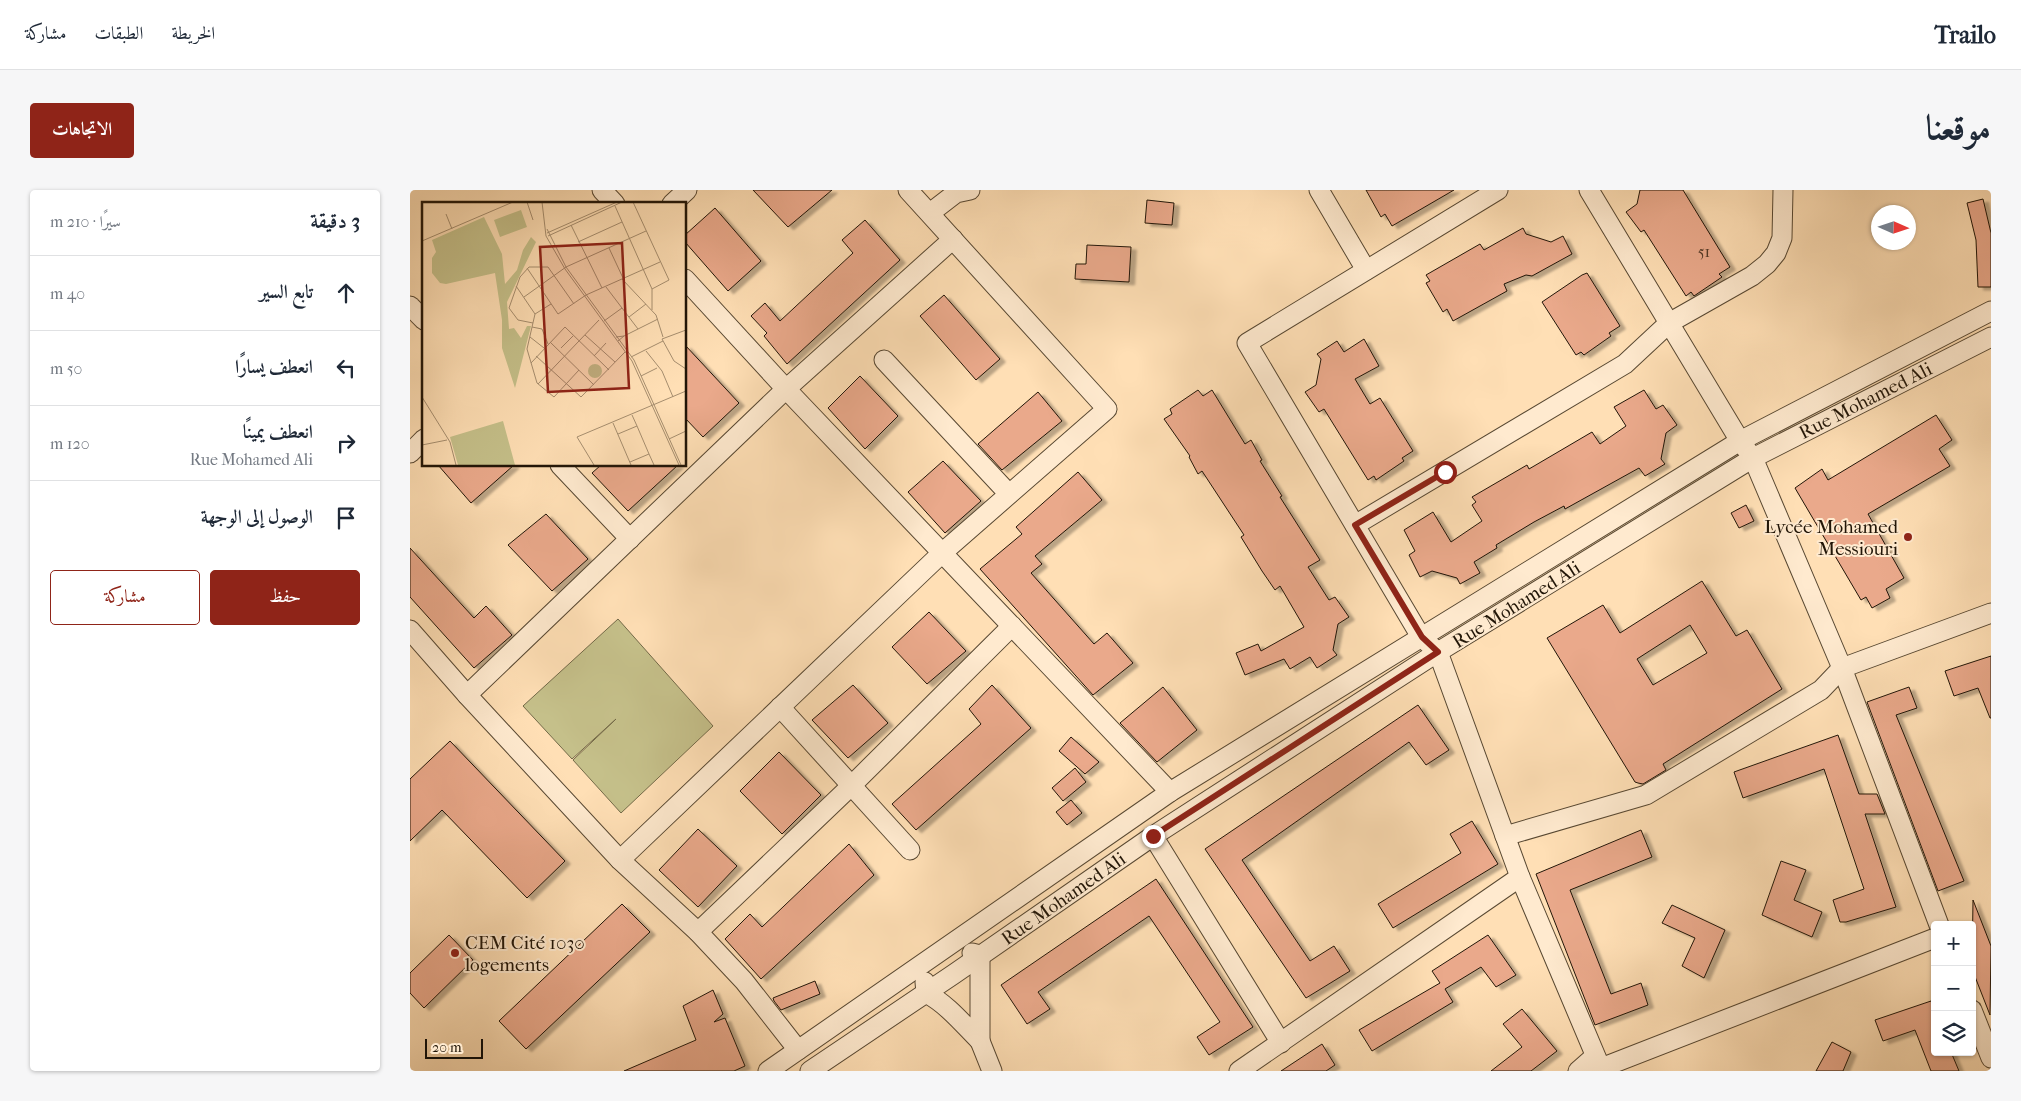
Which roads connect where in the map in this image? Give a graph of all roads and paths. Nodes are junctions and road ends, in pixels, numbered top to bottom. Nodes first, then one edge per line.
1 (602, 190) edge
2 (687, 190) edge
3 (908, 190) edge
4 (970, 190) edge
5 (1320, 190) edge
6 (1498, 190) edge
7 (1589, 190) edge
8 (1783, 190) edge
9 (613, 202) edge
10 (674, 202) edge
11 (930, 213) junction
12 (953, 240) junction
13 (1366, 270) junction
14 (686, 280) edge
15 (410, 306) edge
16 (1991, 311) edge
17 (422, 318) edge
18 (1669, 323) junction
19 (1991, 337) edge
20 (884, 360) dead end
21 (786, 389) junction
22 (422, 441) edge
23 (1740, 441) junction
24 (410, 452) edge
25 (1753, 458) junction
26 (561, 466) edge
27 (1009, 494) junction
28 (1355, 525) junction
29 (630, 539) junction
30 (942, 553) junction
31 (1991, 614) edge
32 (1012, 626) junction
33 (410, 630) edge
34 (1422, 637) junction
35 (1438, 652) junction
36 (1842, 668) junction
37 (467, 695) junction
38 (780, 707) junction
39 (851, 786) junction
40 (1170, 792) junction
41 (1153, 836) junction
42 (1505, 836) junction
43 (910, 850) dead end
44 (620, 860) junction
45 (1520, 878) junction
46 (1937, 921) edge
47 (698, 932) junction
48 (1931, 940) edge
49 (948, 946) junction
50 (980, 955) junction
51 (924, 963) junction
52 (926, 993) junction
53 (1972, 1011) edge
54 (980, 1041) junction
55 (1281, 1043) junction
56 (798, 1050) junction
57 (1991, 1058) edge
58 (1599, 1065) edge
59 (768, 1071) edge
60 (810, 1071) edge
61 (992, 1071) edge
62 (1239, 1071) edge
63 (1578, 1071) edge

1 - 9 street
2 - 10 street
3 - 11 street
4 - 11 street
5 - 13 street
6 - 13 street
7 - 18 street
8 - 18 street
11 - 12 street
12 - 21 street
12 - 27 street
13 - 28 street
14 - 21 street
15 - 17 street
16 - 23 street
18 - 23 street
18 - 28 street
19 - 25 street, Rue Mohamed Ali
20 - 27 street
21 - 29 street
21 - 30 street
22 - 24 street
23 - 25 street
23 - 34 street
25 - 35 street, Rue Mohamed Ali
25 - 36 street
26 - 29 street
27 - 30 street
28 - 34 street
29 - 37 street
30 - 32 street
30 - 38 street
31 - 36 street
32 - 39 street
32 - 40 street
33 - 37 street
34 - 35 street
34 - 40 street
35 - 41 street, Rue Mohamed Ali
35 - 42 street
36 - 42 street
36 - 46 street
37 - 44 street
38 - 39 street
38 - 44 street
39 - 43 street
39 - 47 street
40 - 49 street
41 - 50 street, Rue Mohamed Ali
41 - 55 street
42 - 45 street
44 - 47 street
45 - 55 street
45 - 58 street
47 - 56 street
48 - 58 street
49 - 50 street
49 - 51 street
50 - 52 street, Rue Mohamed Ali
50 - 54 street
51 - 52 street
51 - 56 street
52 - 54 street
52 - 60 street, Rue Mohamed Ali
53 - 57 street
54 - 61 street
55 - 62 street
56 - 59 street
58 - 63 street

